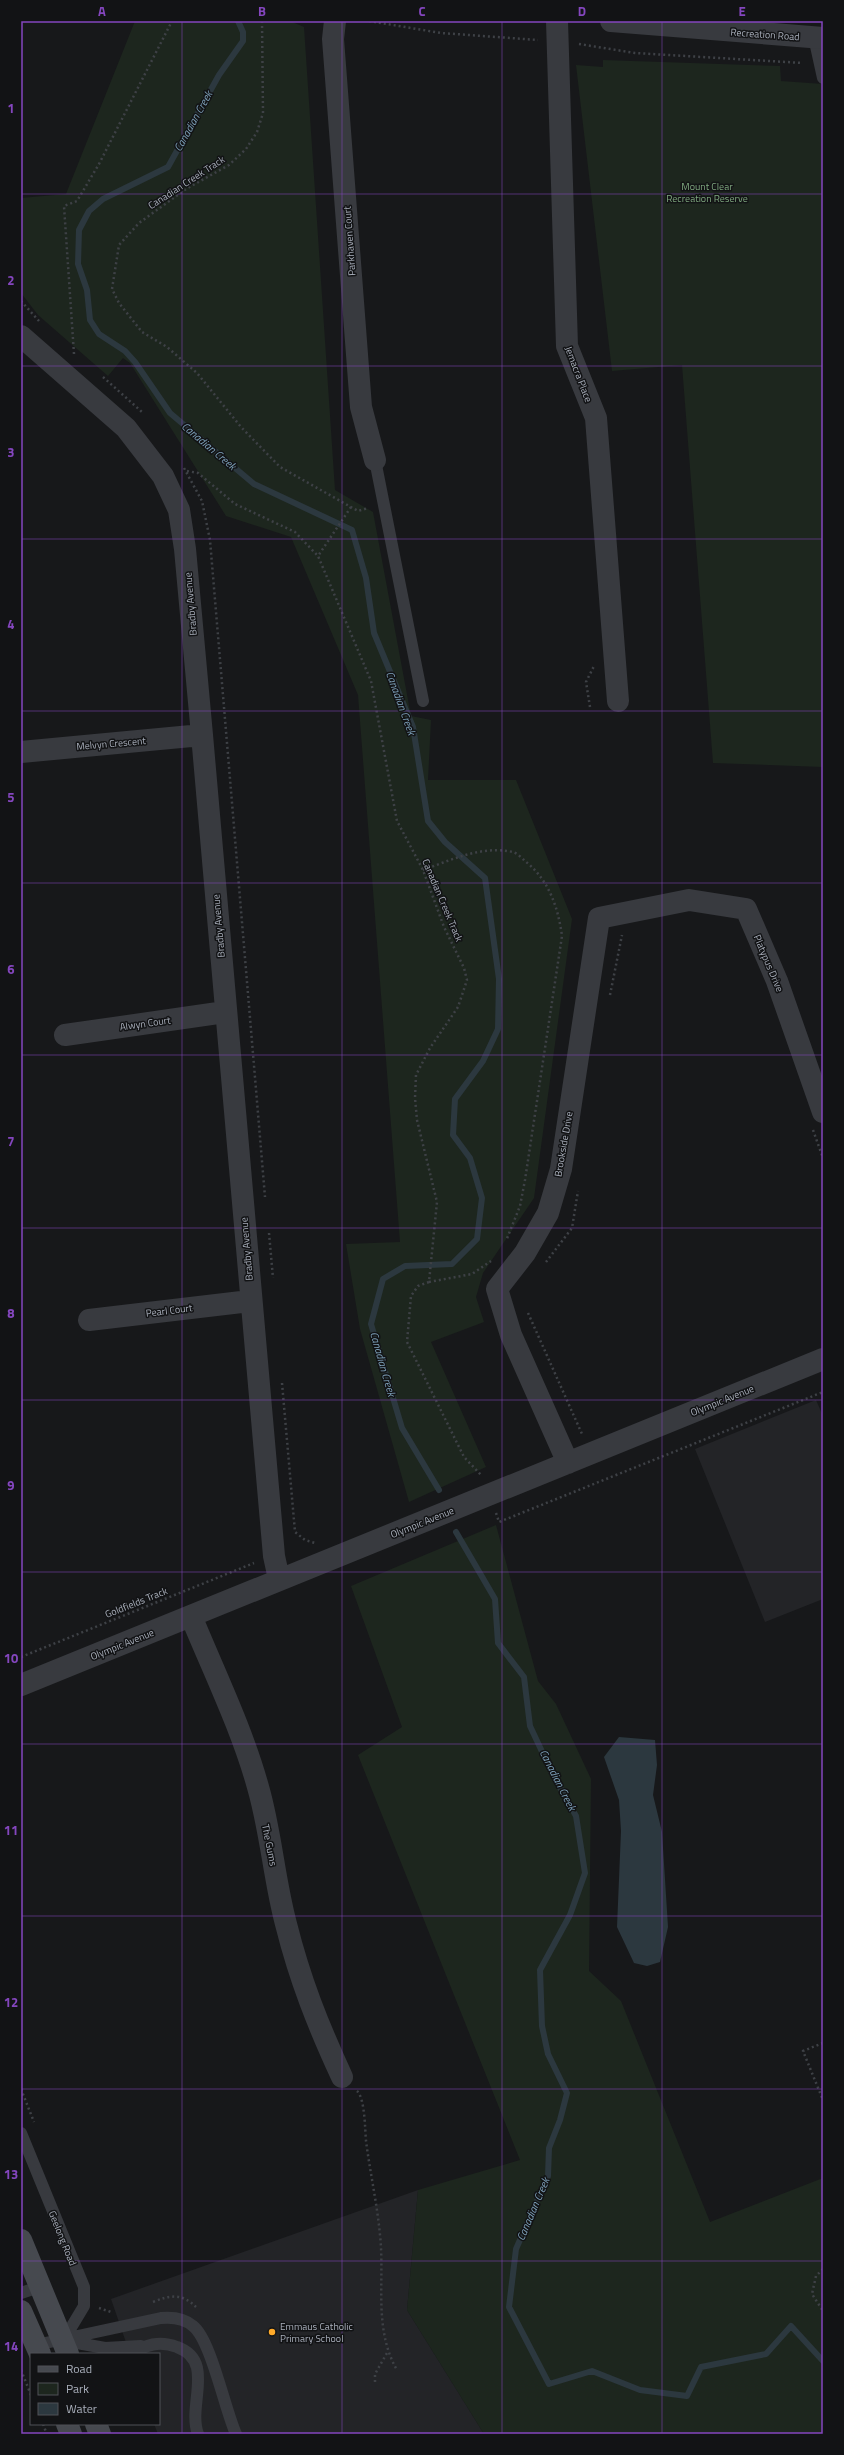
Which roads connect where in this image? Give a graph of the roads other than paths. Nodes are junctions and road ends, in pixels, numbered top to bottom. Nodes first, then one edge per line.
1 (335, 21) edge
2 (557, 21) edge
3 (611, 21) edge
4 (644, 23) edge
5 (818, 38) edge
6 (823, 78) edge
7 (21, 336) edge
8 (375, 460) joint
9 (423, 701) dead end
10 (618, 701) dead end
11 (202, 735) junction
12 (21, 752) edge
13 (647, 908) joint
14 (225, 1012) junction
15 (65, 1035) dead end
16 (817, 1117) edge
17 (250, 1301) junction
18 (89, 1320) dead end
19 (823, 1359) edge
20 (568, 1463) junction
21 (279, 1579) junction
22 (191, 1616) junction
23 (21, 1685) edge
24 (342, 2077) road end
25 (21, 2133) edge
26 (21, 2240) edge
27 (30, 2290) edge
28 (21, 2311) edge
29 (146, 2346) junction
30 (66, 2347) edge
31 (179, 2348) junction
32 (38, 2350) edge
33 (132, 2353) edge
34 (217, 2374) junction
35 (198, 2434) edge
36 (236, 2434) edge

1 - 8 street, Parkhaven Court
2 - 10 street, Jemacra Place
3 - 4 street, Recreation Road
4 - 5 street, Recreation Road
5 - 6 lane
7 - 11 street, Bradby Avenue
8 - 9 lane
11 - 12 street, Melvyn Crescent
11 - 14 street, Bradby Avenue
13 - 16 street, Platypus Drive
13 - 20 street, Brookside Drive
14 - 15 street, Alwyn Court
14 - 17 street, Bradby Avenue
17 - 18 street, Pearl Court
17 - 21 street, Bradby Avenue
19 - 20 street, Olympic Avenue
20 - 21 street, Olympic Avenue
21 - 22 street, Olympic Avenue
22 - 23 street, Olympic Avenue
22 - 24 street, The Gums
25 - 30 lane, Geelong Road
26 - 27 main road
27 - 30 main road
28 - 32 main road
29 - 30 lane
29 - 31 lane
29 - 33 lane
30 - 32 lane
30 - 34 lane
31 - 34 lane
31 - 35 lane
34 - 36 lane

